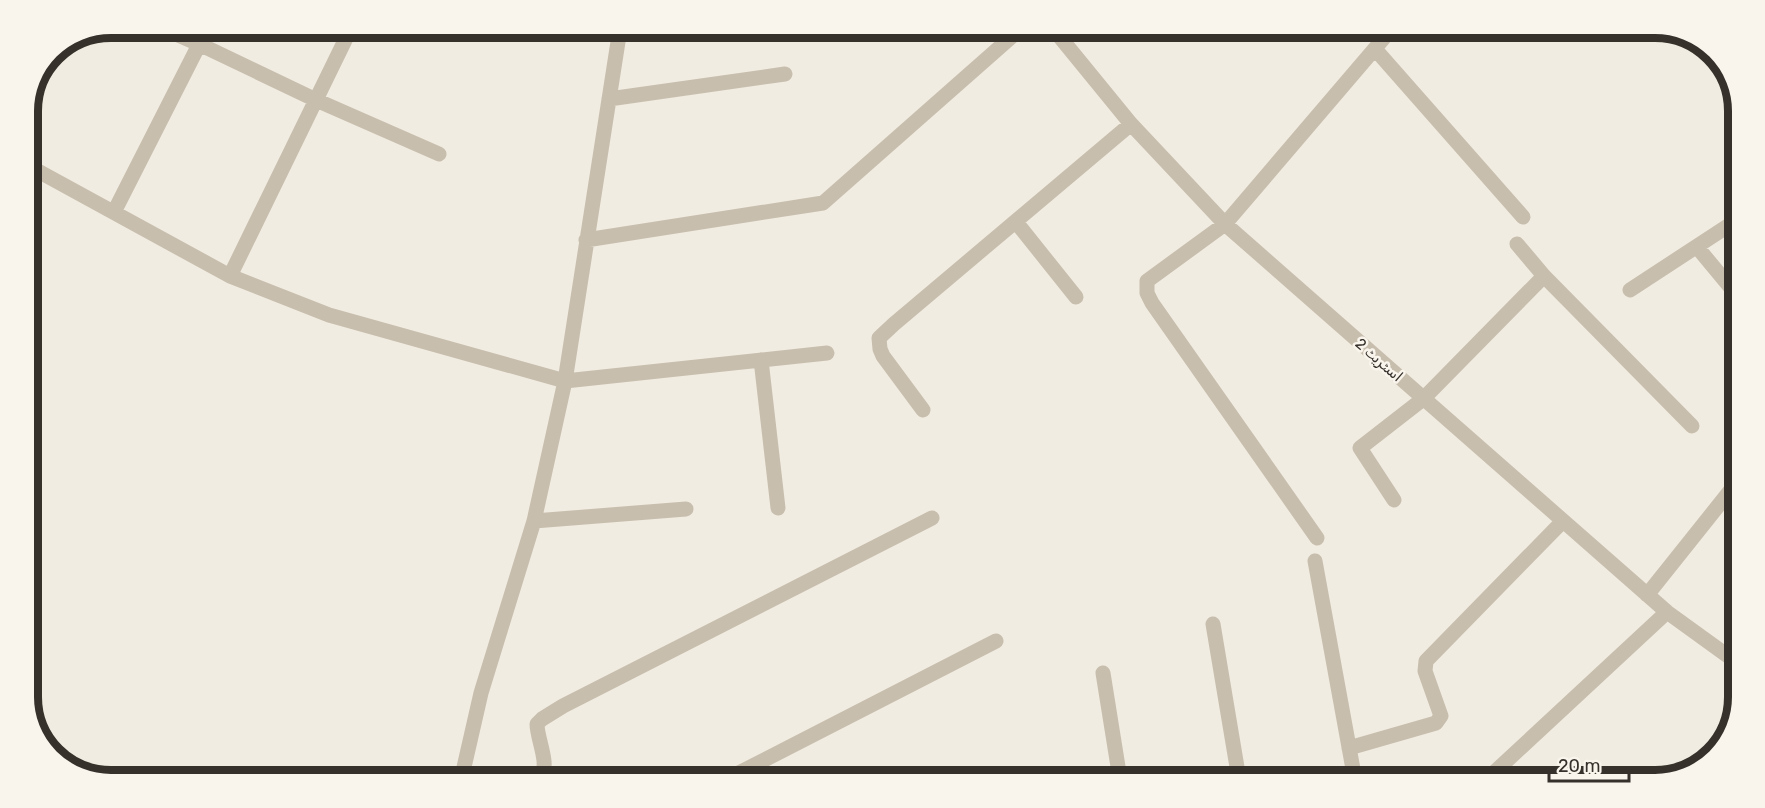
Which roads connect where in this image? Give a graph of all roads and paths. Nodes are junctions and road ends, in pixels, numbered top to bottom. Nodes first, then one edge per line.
1 (185, 38) edge
2 (202, 38) edge
3 (346, 38) edge
4 (619, 38) edge
5 (1010, 38) edge
6 (1061, 38) edge
7 (1384, 38) edge
8 (199, 44) junction
9 (1375, 49) junction
10 (785, 74) dead end
11 (609, 99) junction
12 (316, 100) junction
13 (1131, 124) junction
14 (439, 154) dead end
15 (38, 171) edge
16 (114, 212) junction
17 (1523, 217) dead end
18 (1016, 222) junction
19 (1225, 224) junction
20 (1727, 227) edge
21 (586, 240) junction
22 (1517, 244) dead end
23 (1697, 247) junction
24 (230, 276) junction
25 (1544, 276) junction
26 (1727, 284) edge
27 (1630, 290) dead end
28 (1076, 297) dead end
29 (827, 353) dead end
30 (761, 360) junction
31 (565, 381) junction
32 (1424, 399) junction
33 (923, 410) dead end
34 (1692, 426) dead end
35 (1728, 494) edge
36 (1394, 500) dead end
37 (778, 508) dead end
38 (686, 509) dead end
39 (932, 518) dead end
40 (534, 521) junction
41 (1563, 521) junction
42 (1317, 538) dead end
43 (1315, 561) dead end
44 (1647, 595) junction
45 (1666, 612) junction
46 (1213, 624) dead end
47 (996, 641) dead end
48 (1728, 656) edge
49 (1103, 673) dead end
50 (1349, 748) junction
51 (463, 770) edge
52 (545, 770) edge
53 (744, 770) edge
54 (1119, 770) edge
55 (1237, 770) edge
56 (1353, 770) edge
57 (1497, 770) edge

1 - 8 street
2 - 8 street
3 - 12 street
4 - 11 street
5 - 21 street
6 - 13 street, اسٹریٹ 2
7 - 9 street
8 - 12 street
8 - 16 street
9 - 17 street
9 - 19 street
10 - 11 street
11 - 21 street
12 - 14 street
12 - 24 street
13 - 18 street
13 - 19 street, اسٹریٹ 2
15 - 16 street
16 - 24 street
18 - 28 street
18 - 33 street
19 - 32 street, اسٹریٹ 2
19 - 42 street
20 - 23 street
21 - 31 street
22 - 25 street
23 - 26 street
23 - 27 street
24 - 31 street
25 - 32 street
25 - 34 street
29 - 30 street
30 - 31 street
30 - 37 street
31 - 40 street
32 - 36 street
32 - 41 street, اسٹریٹ 2
35 - 44 street
38 - 40 street
39 - 52 street
40 - 51 street
41 - 44 street, اسٹریٹ 2
41 - 50 street
43 - 50 street
44 - 45 street, اسٹریٹ 2
45 - 48 street, اسٹریٹ 2
45 - 57 street
46 - 55 street
47 - 53 street
49 - 54 street
50 - 56 street

